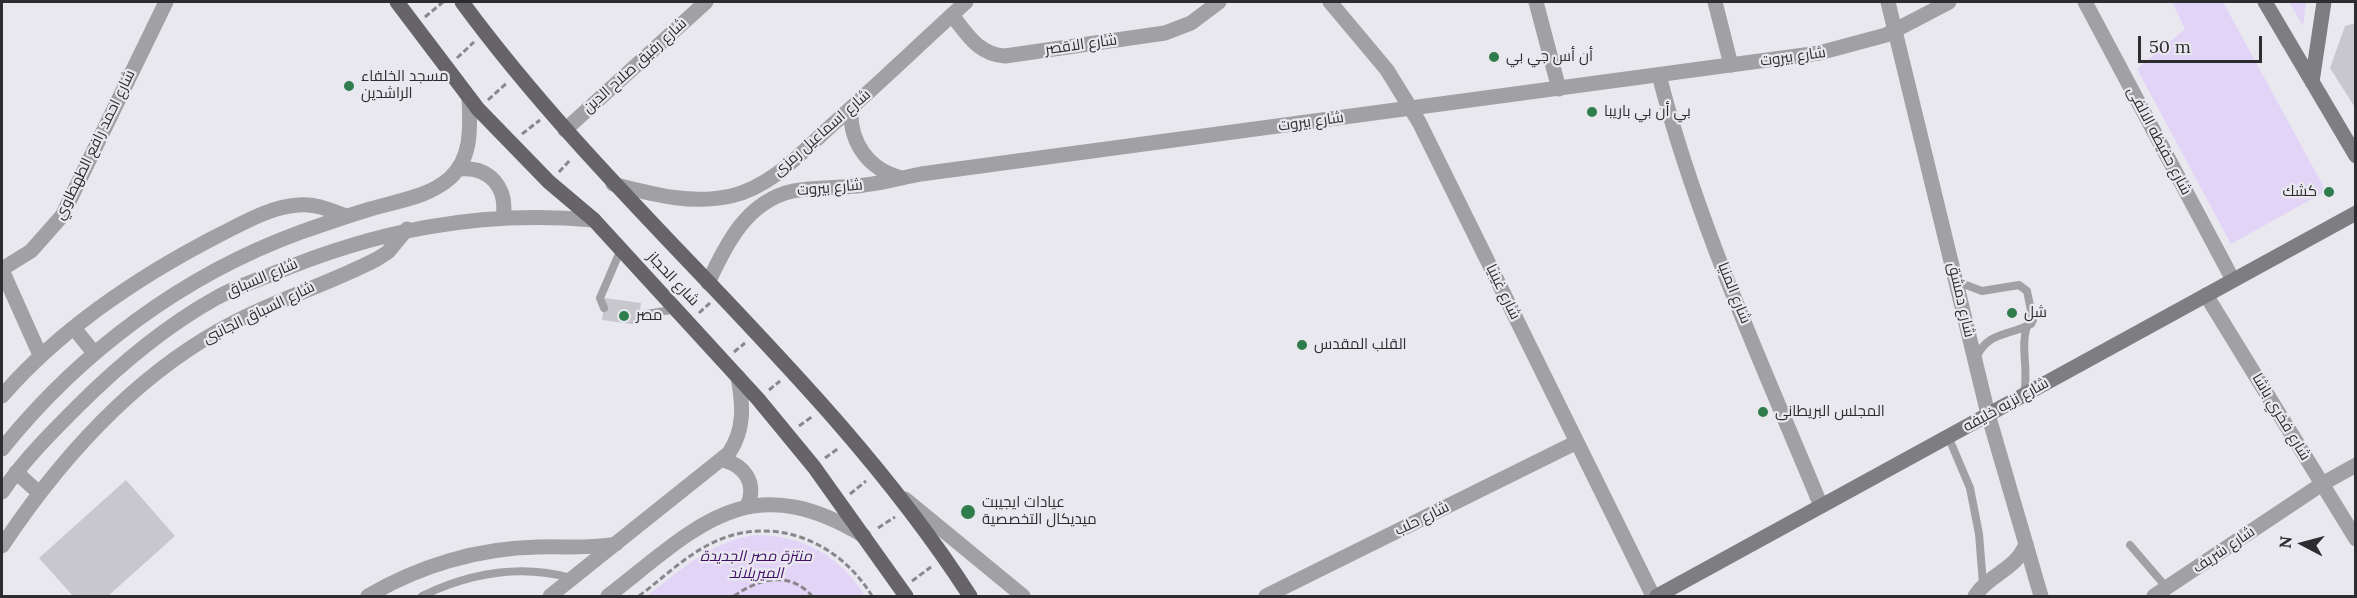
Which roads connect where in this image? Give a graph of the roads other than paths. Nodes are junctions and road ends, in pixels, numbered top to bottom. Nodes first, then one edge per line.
1 (166, 2) edge
2 (395, 2) edge
3 (464, 2) edge
4 (706, 2) edge
5 (965, 2) edge
6 (1220, 2) edge
7 (1330, 2) edge
8 (1536, 2) edge
9 (1715, 2) edge
10 (1888, 2) edge
11 (1949, 2) edge
12 (2085, 2) edge
13 (2265, 2) edge
14 (2324, 2) edge
15 (952, 15) junction
16 (1896, 31) junction
17 (1731, 65) junction
18 (1659, 75) junction
19 (2312, 82) junction
20 (1559, 88) junction
21 (473, 103) junction
22 (851, 108) junction
23 (1412, 109) junction
24 (565, 130) junction
25 (2355, 156) edge
26 (459, 169) junction
27 (902, 178) junction
28 (613, 184) junction
29 (2355, 213) edge
30 (346, 216) junction
31 (503, 218) junction
32 (594, 220) junction
33 (407, 229) junction
34 (621, 249) junction
35 (2, 270) edge
36 (2233, 280) junction
37 (1956, 281) junction
38 (708, 283) junction
39 (2206, 295) junction
40 (604, 308) dead end
41 (677, 309) junction
42 (640, 315) dead end
43 (2027, 326) junction
44 (74, 328) junction
45 (94, 353) junction
46 (40, 354) junction
47 (1976, 361) junction
48 (738, 377) junction
49 (2024, 395) junction
50 (2, 396) edge
51 (1988, 414) junction
52 (1948, 436) junction
53 (1577, 442) junction
54 (2, 449) edge
55 (723, 460) junction
56 (2355, 465) edge
57 (16, 472) junction
58 (2322, 484) junction
59 (2, 492) edge
60 (38, 492) junction
61 (897, 493) junction
62 (1821, 506) junction
63 (747, 507) junction
64 (865, 537) junction
65 (2355, 539) edge
66 (616, 544) junction
67 (2026, 544) junction
68 (2130, 545) dead end
69 (2, 546) edge
70 (573, 578) junction
71 (1979, 590) edge
72 (2161, 592) edge
73 (903, 593) edge
74 (368, 597) edge
75 (422, 597) edge
76 (550, 597) edge
77 (608, 597) edge
78 (970, 597) edge
79 (1023, 597) edge
80 (1266, 597) edge
81 (1655, 597) edge
82 (2041, 597) edge

1 - 35 street, شارع احمد رافع الطهطاوي
2 - 21 main road, شارع الحجاز
3 - 24 main road, شارع الحجاز
4 - 24 street, شارع رفيق صلاح الدين
5 - 15 street, شارع اسماعيل رمزى
6 - 15 street, شارع الاقصر
7 - 23 street, شارع غينيا
8 - 20 street
9 - 17 street
10 - 16 street, شارع دمشق
11 - 16 street, شارع بيروت
12 - 36 street, شارع حفيظه الالفى
13 - 19 main road
14 - 19 main road
15 - 22 street, شارع اسماعيل رمزى
16 - 17 street, شارع بيروت
16 - 37 street, شارع دمشق
17 - 18 street, شارع بيروت
18 - 20 street, شارع بيروت
18 - 62 street, شارع المنيا
19 - 25 main road
20 - 23 street, شارع بيروت
21 - 26 street
21 - 32 main road, شارع الحجاز
22 - 27 street
22 - 28 street, شارع اسماعيل رمزى
23 - 27 street, شارع بيروت
23 - 53 street, شارع غينيا
24 - 28 main road, شارع الحجاز
26 - 30 street, شارع السباق
26 - 31 street
27 - 38 street, شارع بيروت
28 - 38 main road, شارع الحجاز
29 - 36 main road, شارع نزيه خليفه
30 - 44 street
30 - 45 street, شارع السباق
31 - 32 street, شارع السباق
31 - 33 street, شارع السباق
32 - 34 main road, شارع الحجاز
33 - 57 street, شارع السباق
33 - 60 street, شارع السباق الجانبى
34 - 40 lane
34 - 41 main road, شارع الحجاز
35 - 46 street
36 - 39 main road, شارع نزيه خليفه
37 - 43 lane
37 - 47 street, شارع دمشق
38 - 61 main road, شارع الحجاز
39 - 49 main road, شارع نزيه خليفه
39 - 58 street, شارع فخري باشا
41 - 42 lane
41 - 48 main road, شارع الحجاز
43 - 47 lane
43 - 49 lane
44 - 45 street
44 - 46 street
45 - 54 street, شارع السباق
46 - 50 street
47 - 51 street, شارع دمشق
48 - 55 street
48 - 64 main road, شارع الحجاز
49 - 51 main road, شارع نزيه خليفه
51 - 52 main road, شارع نزيه خليفه
51 - 67 street, شارع دمشق
52 - 62 main road, شارع نزيه خليفه
52 - 71 lane
53 - 80 street, شارع حلب
53 - 81 street, شارع غينيا
55 - 63 street
55 - 66 street
56 - 58 street, شارع شريف
57 - 59 street, شارع السباق
57 - 60 street
58 - 65 street, شارع فخري باشا
58 - 72 street, شارع شريف
60 - 69 street, شارع السباق الجانبى
61 - 78 main road, شارع الحجاز
61 - 79 street
62 - 81 main road, شارع نزيه خليفه
63 - 64 street
63 - 77 street
64 - 73 main road, شارع الحجاز
66 - 70 street
66 - 74 street
67 - 71 street
67 - 82 street, شارع دمشق
68 - 72 lane
70 - 75 lane
70 - 76 street

